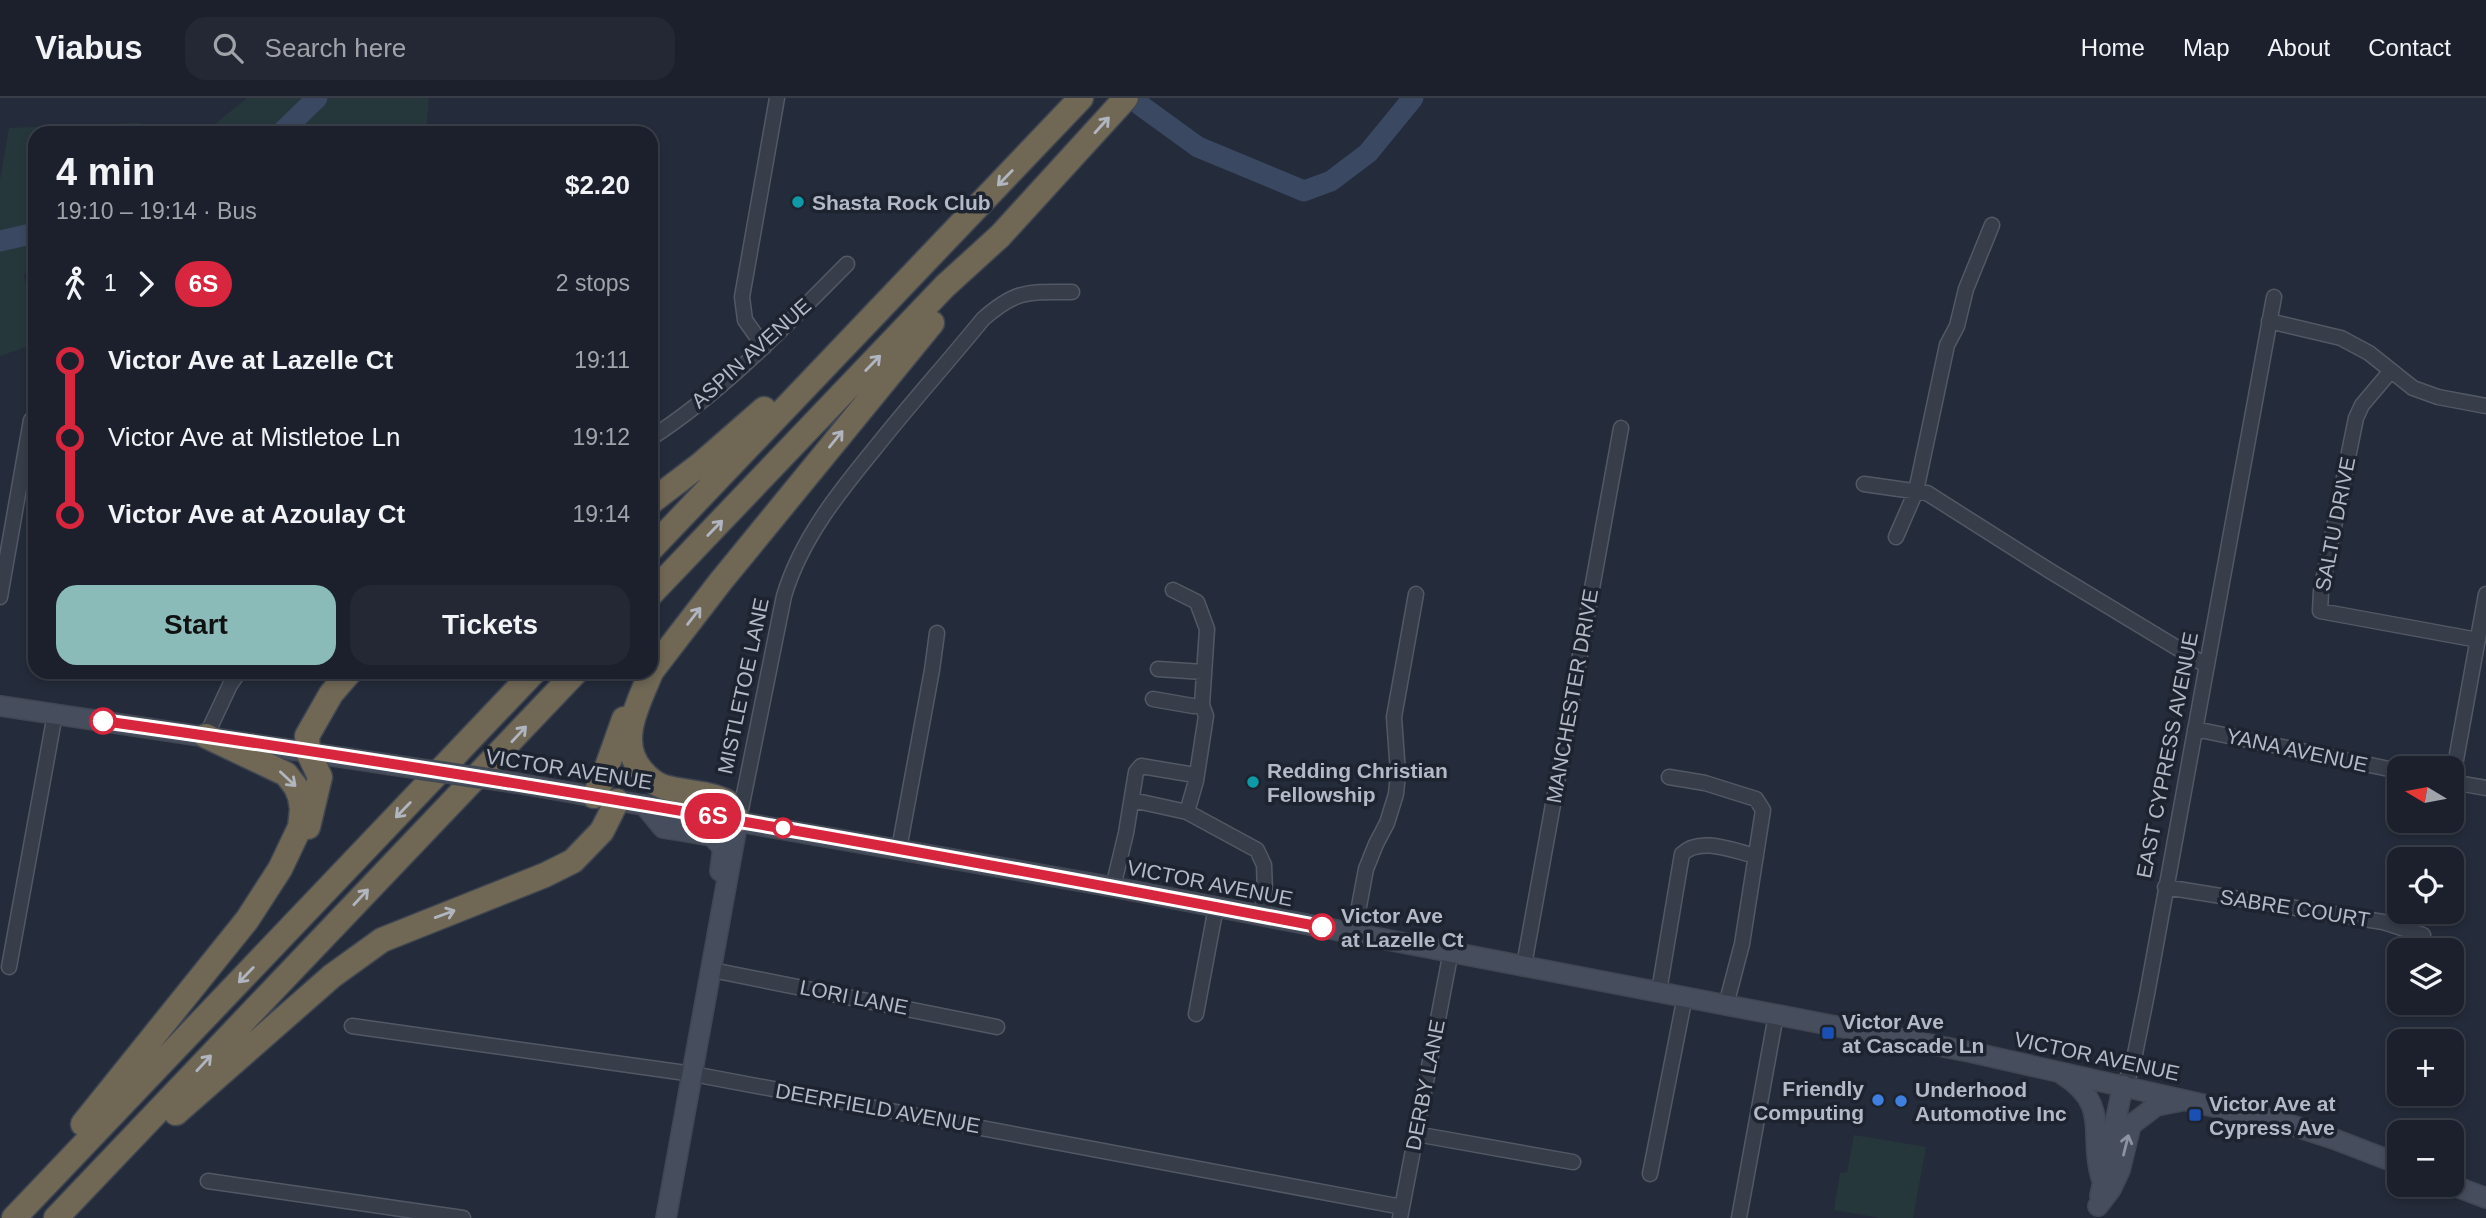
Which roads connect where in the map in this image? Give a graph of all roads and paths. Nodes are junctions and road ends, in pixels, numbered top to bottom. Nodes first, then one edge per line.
1 (777, 98) edge
2 (1081, 98) edge
3 (1126, 98) edge
4 (1992, 225) dead end
5 (1000, 236) junction
6 (847, 264) dead end
7 (1072, 292) dead end
8 (2274, 297) dead end
9 (2269, 321) junction
10 (844, 345) junction
11 (764, 347) junction
12 (2389, 372) junction
13 (2486, 406) edge
14 (1621, 428) dead end
15 (658, 433) edge
16 (28, 437) edge
17 (1864, 484) dead end
18 (1916, 491) junction
19 (658, 497) edge
20 (1896, 537) dead end
21 (658, 542) edge
22 (658, 587) edge
23 (1173, 590) dead end
24 (1416, 594) dead end
25 (2486, 594) edge
26 (0, 597) edge
27 (937, 633) dead end
28 (2477, 640) junction
29 (658, 662) edge
30 (2207, 666) junction
31 (1158, 668) dead end
32 (1203, 673) junction
33 (234, 679) edge
34 (344, 679) edge
35 (527, 679) edge
36 (569, 679) edge
37 (646, 679) edge
38 (648, 679) edge
39 (1153, 699) dead end
40 (1202, 705) junction
41 (0, 706) edge
42 (55, 714) junction
43 (2195, 729) junction
44 (206, 736) junction
45 (308, 752) junction
46 (2457, 756) edge
47 (2387, 769) edge
48 (1195, 775) junction
49 (1670, 777) dead end
50 (2464, 784) edge
51 (2486, 788) edge
52 (606, 798) junction
53 (1132, 800) junction
54 (644, 805) junction
55 (1187, 812) junction
56 (738, 820) junction
57 (899, 849) junction
58 (1756, 856) junction
59 (1113, 887) junction
60 (2165, 887) junction
61 (1216, 907) junction
62 (722, 915) junction
63 (1262, 916) junction
64 (247, 920) junction
65 (1354, 933) junction
66 (2423, 935) dead end
67 (1451, 951) junction
68 (1524, 965) junction
69 (9, 967) dead end
70 (712, 970) junction
71 (1660, 991) junction
72 (1685, 996) junction
73 (1726, 1005) junction
74 (1196, 1014) dead end
75 (1776, 1015) junction
76 (352, 1026) dead end
77 (997, 1027) dead end
78 (2055, 1070) junction
79 (693, 1074) junction
80 (2123, 1085) junction
81 (2192, 1100) junction
82 (1416, 1134) junction
83 (2387, 1159) edge
84 (1573, 1162) dead end
85 (101, 1171) junction
86 (1650, 1174) dead end
87 (208, 1181) dead end
88 (2102, 1183) junction
89 (2464, 1190) edge
90 (2486, 1198) edge
91 (1401, 1212) edge
92 (2097, 1212) edge
93 (12, 1218) edge
94 (55, 1218) edge
95 (463, 1218) edge
96 (666, 1218) edge
97 (1739, 1218) edge

1 - 11 street
2 -> 10 highway
5 -> 3 highway
4 - 18 street
22 -> 5 highway
29 -> 5 highway
6 - 11 street, ASPIN AVENUE
7 - 56 street, MISTLETOE LANE
8 - 9 street, EAST CYPRESS AVENUE
9 - 12 street
9 - 30 street, EAST CYPRESS AVENUE
10 - 19 highway
10 - 21 highway
11 - 15 street, ASPIN AVENUE
12 - 13 street
12 - 28 street, SALTU DRIVE
14 - 68 street, MANCHESTER DRIVE
16 - 26 street
17 - 18 street
18 - 20 street
18 - 30 street
23 - 32 street
24 - 65 street
25 - 28 street
27 - 57 street
28 - 46 street
30 - 43 street, EAST CYPRESS AVENUE
31 - 32 street
32 - 40 street
33 - 44 street
34 - 45 highway
35 -> 93 highway
85 -> 36 highway
37 - 52 highway
38 - 56 highway
39 - 40 street
40 - 48 street
41 - 42 main road, VICTOR AVENUE
42 - 44 main road, VICTOR AVENUE
42 - 69 street
43 - 47 street, YANA AVENUE
43 - 60 street, EAST CYPRESS AVENUE
44 - 45 main road, VICTOR AVENUE
44 -> 64 highway
45 - 52 main road, VICTOR AVENUE, bridge
45 - 64 highway
48 - 53 street
48 - 55 street
49 - 58 street
50 - 51 street
52 - 54 main road, VICTOR AVENUE
85 -> 52 highway
53 - 55 street
53 - 59 street
54 - 56 main road, VICTOR AVENUE
54 - 62 main road
55 - 63 street
56 - 57 main road, VICTOR AVENUE
56 - 62 main road, MISTLETOE LANE
57 - 59 main road, VICTOR AVENUE
58 - 71 street
58 - 73 street
59 - 61 main road, VICTOR AVENUE
60 - 66 street, SABRE COURT
60 - 80 street, EAST CYPRESS AVENUE
61 - 63 main road, VICTOR AVENUE
61 - 74 street
62 - 70 main road, MISTLETOE LANE
63 - 65 main road, VICTOR AVENUE
64 - 93 highway
65 - 67 main road, VICTOR AVENUE
67 - 68 main road, VICTOR AVENUE
67 - 82 street, DERBY LANE
68 - 71 main road, VICTOR AVENUE
70 - 77 street, LORI LANE
70 - 79 main road, MISTLETOE LANE
71 - 72 main road, VICTOR AVENUE
72 - 73 main road, VICTOR AVENUE
72 - 86 street
73 - 75 main road, VICTOR AVENUE
75 - 78 main road, VICTOR AVENUE
75 - 97 street
76 - 79 street, DEERFIELD AVENUE
78 - 80 main road, VICTOR AVENUE
78 - 88 main road
79 - 91 street, DEERFIELD AVENUE
79 - 96 main road, MISTLETOE LANE
80 - 81 main road, VICTOR AVENUE
80 - 88 main road, EAST CYPRESS AVENUE
81 - 83 main road, VICTOR AVENUE
92 -> 81 main road
82 - 84 street
82 - 91 street, DERBY LANE
85 - 94 highway
87 - 95 street
88 - 92 main road, EAST CYPRESS AVENUE
89 - 90 main road

